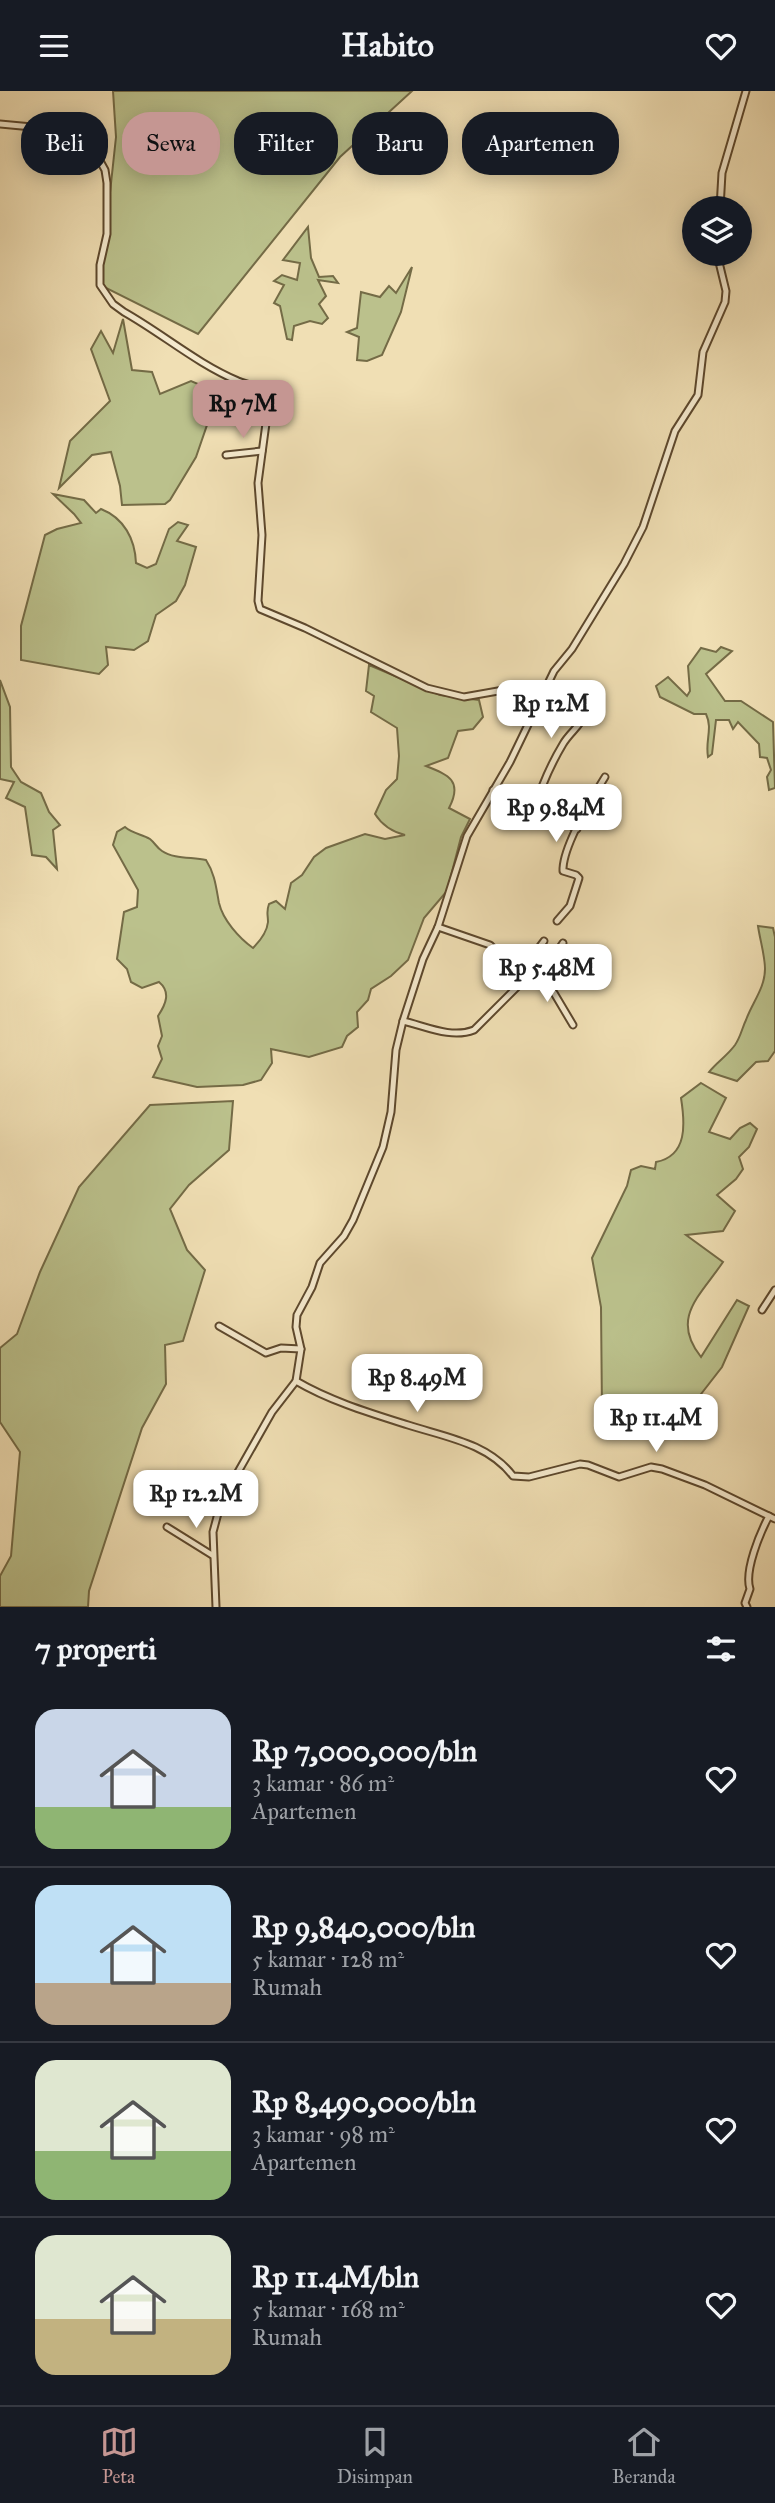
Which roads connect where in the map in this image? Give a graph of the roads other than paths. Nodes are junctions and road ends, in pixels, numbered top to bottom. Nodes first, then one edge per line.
1 (746, 91) edge
2 (0, 124) edge
3 (721, 196) edge
4 (720, 266) edge
5 (262, 451) junction
6 (226, 456) dead end
7 (594, 686) dead end
8 (544, 692) junction
9 (605, 777) dead end
10 (494, 790) junction
11 (534, 810) junction
12 (577, 829) junction
13 (557, 921) dead end
14 (438, 927) junction
15 (544, 941) dead end
16 (563, 943) dead end
17 (523, 969) junction
18 (530, 975) junction
19 (538, 980) junction
20 (402, 1021) junction
21 (573, 1025) dead end
22 (775, 1290) edge
23 (762, 1310) dead end
24 (219, 1326) dead end
25 (301, 1349) junction
26 (296, 1381) junction
27 (772, 1518) edge
28 (167, 1527) dead end
29 (212, 1555) junction
30 (216, 1607) edge
31 (747, 1607) edge

1 - 3 street
2 - 5 street
4 - 8 street
5 - 6 street
5 - 8 street
7 - 11 street
8 - 10 street
9 - 12 street
10 - 11 street
10 - 14 street
11 - 12 street
12 - 13 street
14 - 17 street
14 - 20 street
15 - 17 street
16 - 19 street
17 - 18 street
18 - 19 street
18 - 20 street
19 - 21 street
20 - 25 street
22 - 23 street
24 - 25 street
25 - 26 street
26 - 27 street
26 - 29 street
27 - 31 street
28 - 29 street
29 - 30 street

